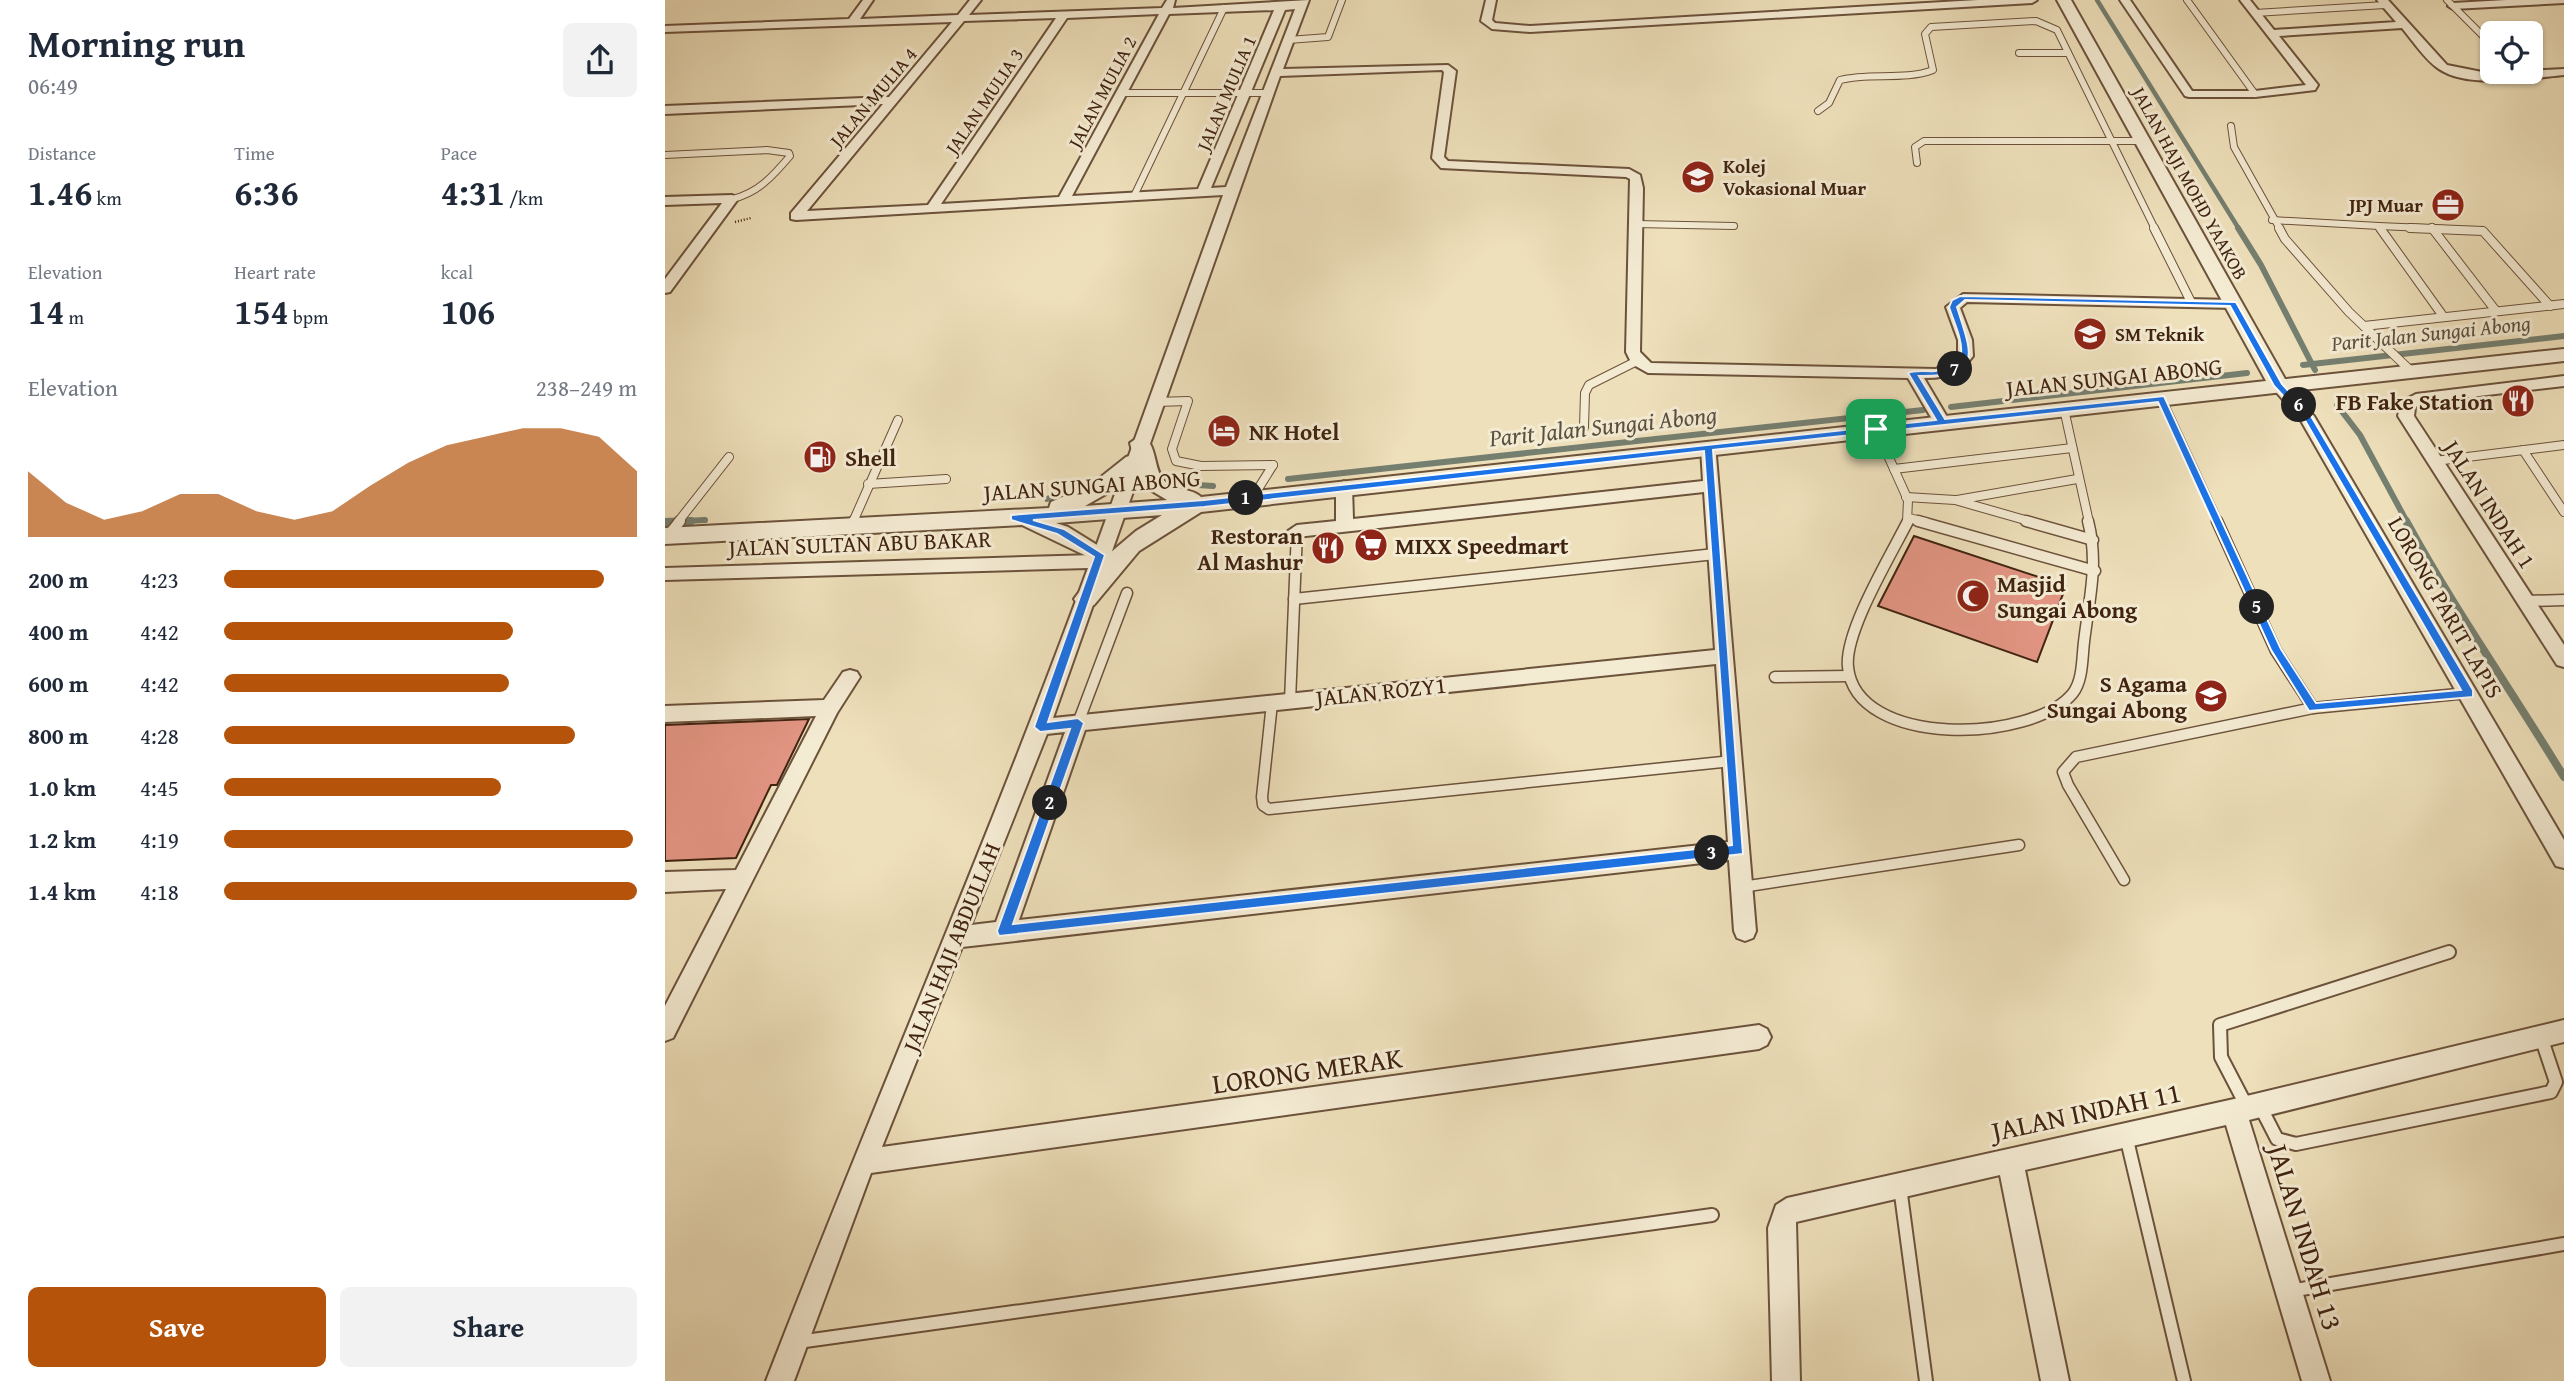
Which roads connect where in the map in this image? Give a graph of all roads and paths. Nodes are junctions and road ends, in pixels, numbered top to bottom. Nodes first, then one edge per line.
1 (868, 0) edge
2 (976, 0) edge
3 (1342, 0) edge
4 (1490, 0) edge
5 (1775, 0) edge
6 (2032, 0) edge
7 (2064, 0) edge
8 (2125, 0) edge
9 (2187, 0) edge
10 (2245, 0) edge
11 (2563, 0) edge
12 (2496, 1) edge
13 (2383, 2) edge
14 (1303, 3) edge
15 (2450, 3) edge
16 (1169, 5) edge
17 (1281, 6) junction
18 (1224, 8) junction
19 (2255, 13) junction
20 (1064, 14) junction
21 (1779, 15) junction
22 (962, 18) junction
23 (853, 20) junction
24 (2403, 25) junction
25 (665, 29) edge
26 (2271, 33) junction
27 (2480, 33) edge
28 (1288, 40) junction
29 (2019, 53) dead end
30 (2068, 53) junction
31 (2543, 72) edge
32 (2564, 72) edge
33 (1275, 73) junction
34 (2480, 76) edge
35 (1122, 93) junction
36 (1184, 93) junction
37 (1245, 93) junction
38 (1268, 93) junction
39 (2255, 94) junction
40 (893, 100) junction
41 (665, 110) edge
42 (1818, 111) dead end
43 (2231, 126) dead end
44 (2111, 141) junction
45 (2142, 141) junction
46 (665, 155) edge
47 (1917, 163) dead end
48 (1232, 191) junction
49 (1203, 192) junction
50 (1134, 196) junction
51 (732, 199) junction
52 (1064, 200) junction
53 (665, 201) edge
54 (932, 208) junction
55 (2272, 220) junction
56 (1636, 224) junction
57 (1734, 226) dead end
58 (2379, 226) junction
59 (2432, 228) junction
60 (665, 289) edge
61 (2191, 302) junction
62 (2233, 304) junction
63 (2564, 304) edge
64 (2550, 306) junction
65 (2496, 311) junction
66 (2443, 316) junction
67 (2364, 326) junction
68 (2564, 355) edge
69 (1637, 361) junction
70 (2406, 366) junction
71 (1913, 373) junction
72 (2278, 386) junction
73 (2561, 386) edge
74 (2161, 398) junction
75 (1156, 402) junction
76 (2064, 409) junction
77 (898, 420) dead end
78 (1942, 422) junction
79 (1584, 427) dead end
80 (1876, 429) junction
81 (2564, 445) edge
82 (1709, 448) junction
83 (2072, 448) junction
84 (2523, 450) junction
85 (1137, 453) junction
86 (729, 457) dead end
87 (2435, 461) junction
88 (1894, 469) junction
89 (946, 479) dead end
90 (2077, 479) junction
91 (867, 484) junction
92 (1709, 486) junction
93 (1344, 487) junction
94 (1252, 497) junction
95 (1906, 497) junction
96 (1955, 500) junction
97 (1210, 503) junction
98 (1117, 512) junction
99 (2564, 512) edge
100 (1009, 518) junction
101 (1909, 518) junction
102 (1345, 525) junction
103 (852, 526) junction
104 (1297, 531) joint
105 (666, 536) edge
106 (2093, 540) junction
107 (1715, 554) junction
108 (1099, 558) junction
109 (2095, 571) junction
110 (665, 574) edge
111 (1127, 593) dead end
112 (1086, 599) junction
113 (1294, 599) junction
114 (2564, 600) edge
115 (2526, 601) junction
116 (1723, 656) junction
117 (2564, 660) edge
118 (1849, 676) junction
119 (850, 677) dead end
120 (1775, 677) dead end
121 (2469, 693) junction
122 (1281, 702) junction
123 (830, 708) junction
124 (2313, 708) junction
125 (665, 714) edge
126 (1078, 723) junction
127 (1040, 727) junction
128 (1732, 761) junction
129 (2019, 845) dead end
130 (1739, 850) junction
131 (2564, 859) edge
132 (743, 878) junction
133 (2124, 880) dead end
134 (665, 882) edge
135 (1742, 887) junction
136 (1004, 931) junction
137 (1745, 931) dead end
138 (955, 937) junction
139 (2449, 952) dead end
140 (665, 1030) edge
141 (2558, 1033) edge
142 (1759, 1037) dead end
143 (2247, 1108) junction
144 (2126, 1136) junction
145 (2010, 1160) junction
146 (863, 1162) junction
147 (1900, 1185) junction
148 (1712, 1215) dead end
149 (2564, 1244) edge
150 (2290, 1291) junction
151 (794, 1342) junction
152 (780, 1381) edge
153 (1786, 1381) edge
154 (1926, 1381) edge
155 (2055, 1381) edge
156 (2185, 1381) edge
157 (2316, 1381) edge

1 - 23 street
2 - 22 street, JALAN MULIA 4
3 - 28 lane
4 - 21 street
5 - 21 street
6 - 21 street
7 - 45 street, JALAN HAJI MOHD YAAKOB
8 - 39 street
9 - 39 lane
10 - 19 street
11 - 12 street
12 - 15 street
13 - 19 lane
13 - 24 street
14 - 17 street
14 - 28 street
15 - 27 lane
16 - 18 street
16 - 20 street
16 - 35 street, JALAN MULIA 2
17 - 18 street
17 - 37 street, JALAN MULIA 1
18 - 36 lane
19 - 26 street
20 - 22 street
20 - 54 street, JALAN MULIA 3
22 - 23 street
22 - 40 street, JALAN MULIA 4
23 - 25 street
24 - 26 street
24 - 34 street
26 - 39 street
28 - 33 street
29 - 30 lane
30 - 42 lane
30 - 44 lane
31 - 32 street
33 - 38 street
33 - 56 street
35 - 36 lane
35 - 52 street, JALAN MULIA 2
36 - 37 lane
36 - 50 lane
37 - 38 lane
37 - 49 street, JALAN MULIA 1
38 - 48 street
40 - 41 street
40 - 54 street, JALAN MULIA 4
43 - 55 lane
44 - 45 lane
44 - 47 lane
44 - 61 lane
45 - 62 street, JALAN HAJI MOHD YAAKOB
46 - 51 lane
48 - 49 street
48 - 75 street
49 - 50 street
50 - 52 street
51 - 53 street
51 - 60 street
52 - 54 street
55 - 58 lane
55 - 67 lane
56 - 57 lane
56 - 69 street
58 - 59 lane
58 - 66 lane
59 - 64 lane
59 - 65 lane
61 - 62 street
61 - 71 street
62 - 72 street, JALAN HAJI MOHD YAAKOB
63 - 64 lane
64 - 65 lane
65 - 66 lane
66 - 67 lane
67 - 70 lane
68 - 70 street, JALAN SUNGAI ABONG
69 - 71 street
69 - 79 lane
70 - 72 street, JALAN SUNGAI ABONG
71 - 78 street
72 - 74 street, JALAN SUNGAI ABONG
72 - 121 street, LORONG PARIT LAPIS
73 - 87 street, JALAN INDAH 1
74 - 76 street, JALAN SUNGAI ABONG
74 - 124 lane
75 - 85 street
75 - 94 lane
76 - 78 street, JALAN SUNGAI ABONG
76 - 83 lane
77 - 91 lane
78 - 80 street, JALAN SUNGAI ABONG
80 - 82 street, JALAN SUNGAI ABONG
80 - 88 lane
81 - 84 lane
82 - 92 street
82 - 93 street, JALAN SUNGAI ABONG
83 - 88 lane
83 - 90 lane
84 - 87 lane
84 - 99 lane
85 - 97 street
85 - 98 street
85 - 100 street
86 - 105 lane
87 - 115 street, JALAN INDAH 1
88 - 95 lane
89 - 91 lane
90 - 96 lane
90 - 106 lane
91 - 103 lane
92 - 102 street
92 - 107 street
93 - 94 street, JALAN SUNGAI ABONG
93 - 102 street
94 - 97 street, JALAN SUNGAI ABONG
95 - 96 lane
95 - 101 lane
96 - 106 lane
97 - 98 street, JALAN SUNGAI ABONG
97 - 112 street
98 - 100 street, JALAN SUNGAI ABONG
98 - 108 street, JALAN HAJI ABDULLAH
100 - 103 street, JALAN SUNGAI ABONG
100 - 108 street
101 - 109 lane
101 - 118 lane
102 - 104 street
103 - 105 street, JALAN SUNGAI ABONG
104 - 113 lane
106 - 109 lane
107 - 113 lane
107 - 116 street
108 - 110 street, JALAN SULTAN ABU BAKAR
108 - 112 street, JALAN HAJI ABDULLAH
109 - 118 lane
111 - 126 lane
112 - 127 street, JALAN HAJI ABDULLAH
113 - 122 lane
114 - 115 lane
115 - 117 street, JALAN INDAH 1
116 - 122 street, JALAN ROZY1
116 - 128 street
118 - 120 lane
119 - 123 street
121 - 124 lane
121 - 131 street, LORONG PARIT LAPIS
122 - 126 street, JALAN ROZY1
122 - 128 lane
123 - 125 street
123 - 132 street
124 - 133 lane
126 - 127 street, JALAN ROZY1
126 - 136 street
127 - 138 street, JALAN HAJI ABDULLAH
128 - 130 street
129 - 135 lane
130 - 135 street
130 - 136 street
132 - 134 street
132 - 140 street
135 - 137 street
136 - 138 street
138 - 146 street, JALAN HAJI ABDULLAH
139 - 143 lane
141 - 143 street, JALAN INDAH 11
141 - 143 lane
142 - 146 street, LORONG MERAK
143 - 144 street, JALAN INDAH 11
143 - 150 street, JALAN INDAH 13
144 - 145 street, JALAN INDAH 11
144 - 156 lane
145 - 147 street, JALAN INDAH 11
145 - 155 street
146 - 151 street, JALAN HAJI ABDULLAH
147 - 153 street, JALAN INDAH 11
147 - 154 lane
148 - 151 lane
149 - 150 lane
150 - 157 street, JALAN INDAH 13
151 - 152 street, JALAN HAJI ABDULLAH

